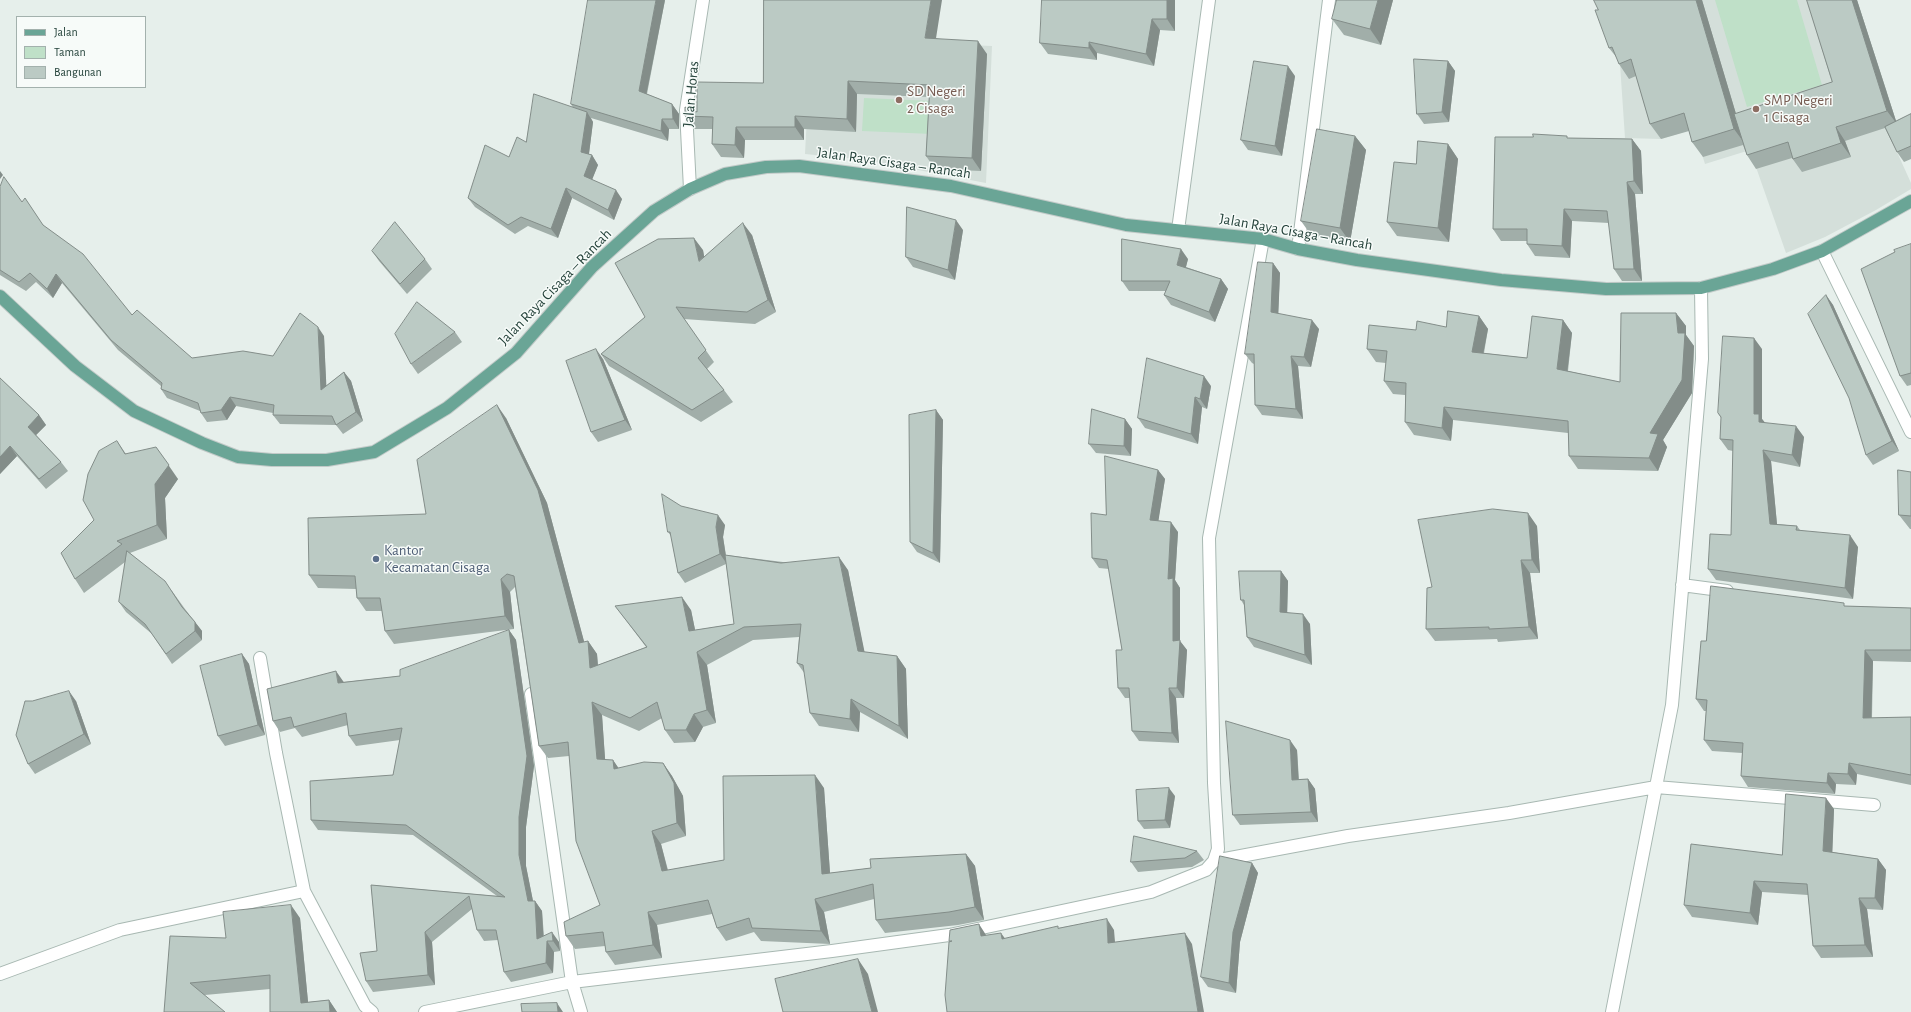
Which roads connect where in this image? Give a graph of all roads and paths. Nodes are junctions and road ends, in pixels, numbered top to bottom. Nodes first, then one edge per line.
1 (703, 0) edge
2 (1209, 0) edge
3 (1329, 0) edge
4 (690, 189) junction
5 (1911, 201) edge
6 (1178, 230) junction
7 (1263, 239) junction
8 (1298, 249) junction
9 (1822, 251) junction
10 (1700, 288) junction
11 (0, 296) edge
12 (1911, 432) edge
13 (1682, 585) junction
14 (1738, 592) edge
15 (260, 658) dead end
16 (529, 681) edge
17 (1656, 787) junction
18 (1874, 805) dead end
19 (1214, 861) junction
20 (304, 891) junction
21 (0, 974) edge
22 (572, 982) junction
23 (372, 1012) edge
24 (425, 1012) edge
25 (581, 1012) edge
26 (1612, 1012) edge

1 - 4 street, Jalan Horas
2 - 6 street
3 - 8 street
4 - 6 main road, Jalan Raya Cisaga – Rancah
4 - 11 main road, Jalan Raya Cisaga – Rancah
5 - 9 main road, Jalan Raya Cisaga – Rancah
6 - 7 main road, Jalan Raya Cisaga – Rancah
7 - 8 main road, Jalan Raya Cisaga – Rancah
7 - 19 street
8 - 10 main road, Jalan Raya Cisaga – Rancah
9 - 10 main road, Jalan Raya Cisaga – Rancah
9 - 12 street
10 - 13 street
13 - 14 street
13 - 17 street
15 - 20 street
16 - 22 street
17 - 18 street
17 - 19 street
17 - 26 street
19 - 22 street
20 - 21 street
20 - 23 street
22 - 24 street
22 - 25 street

